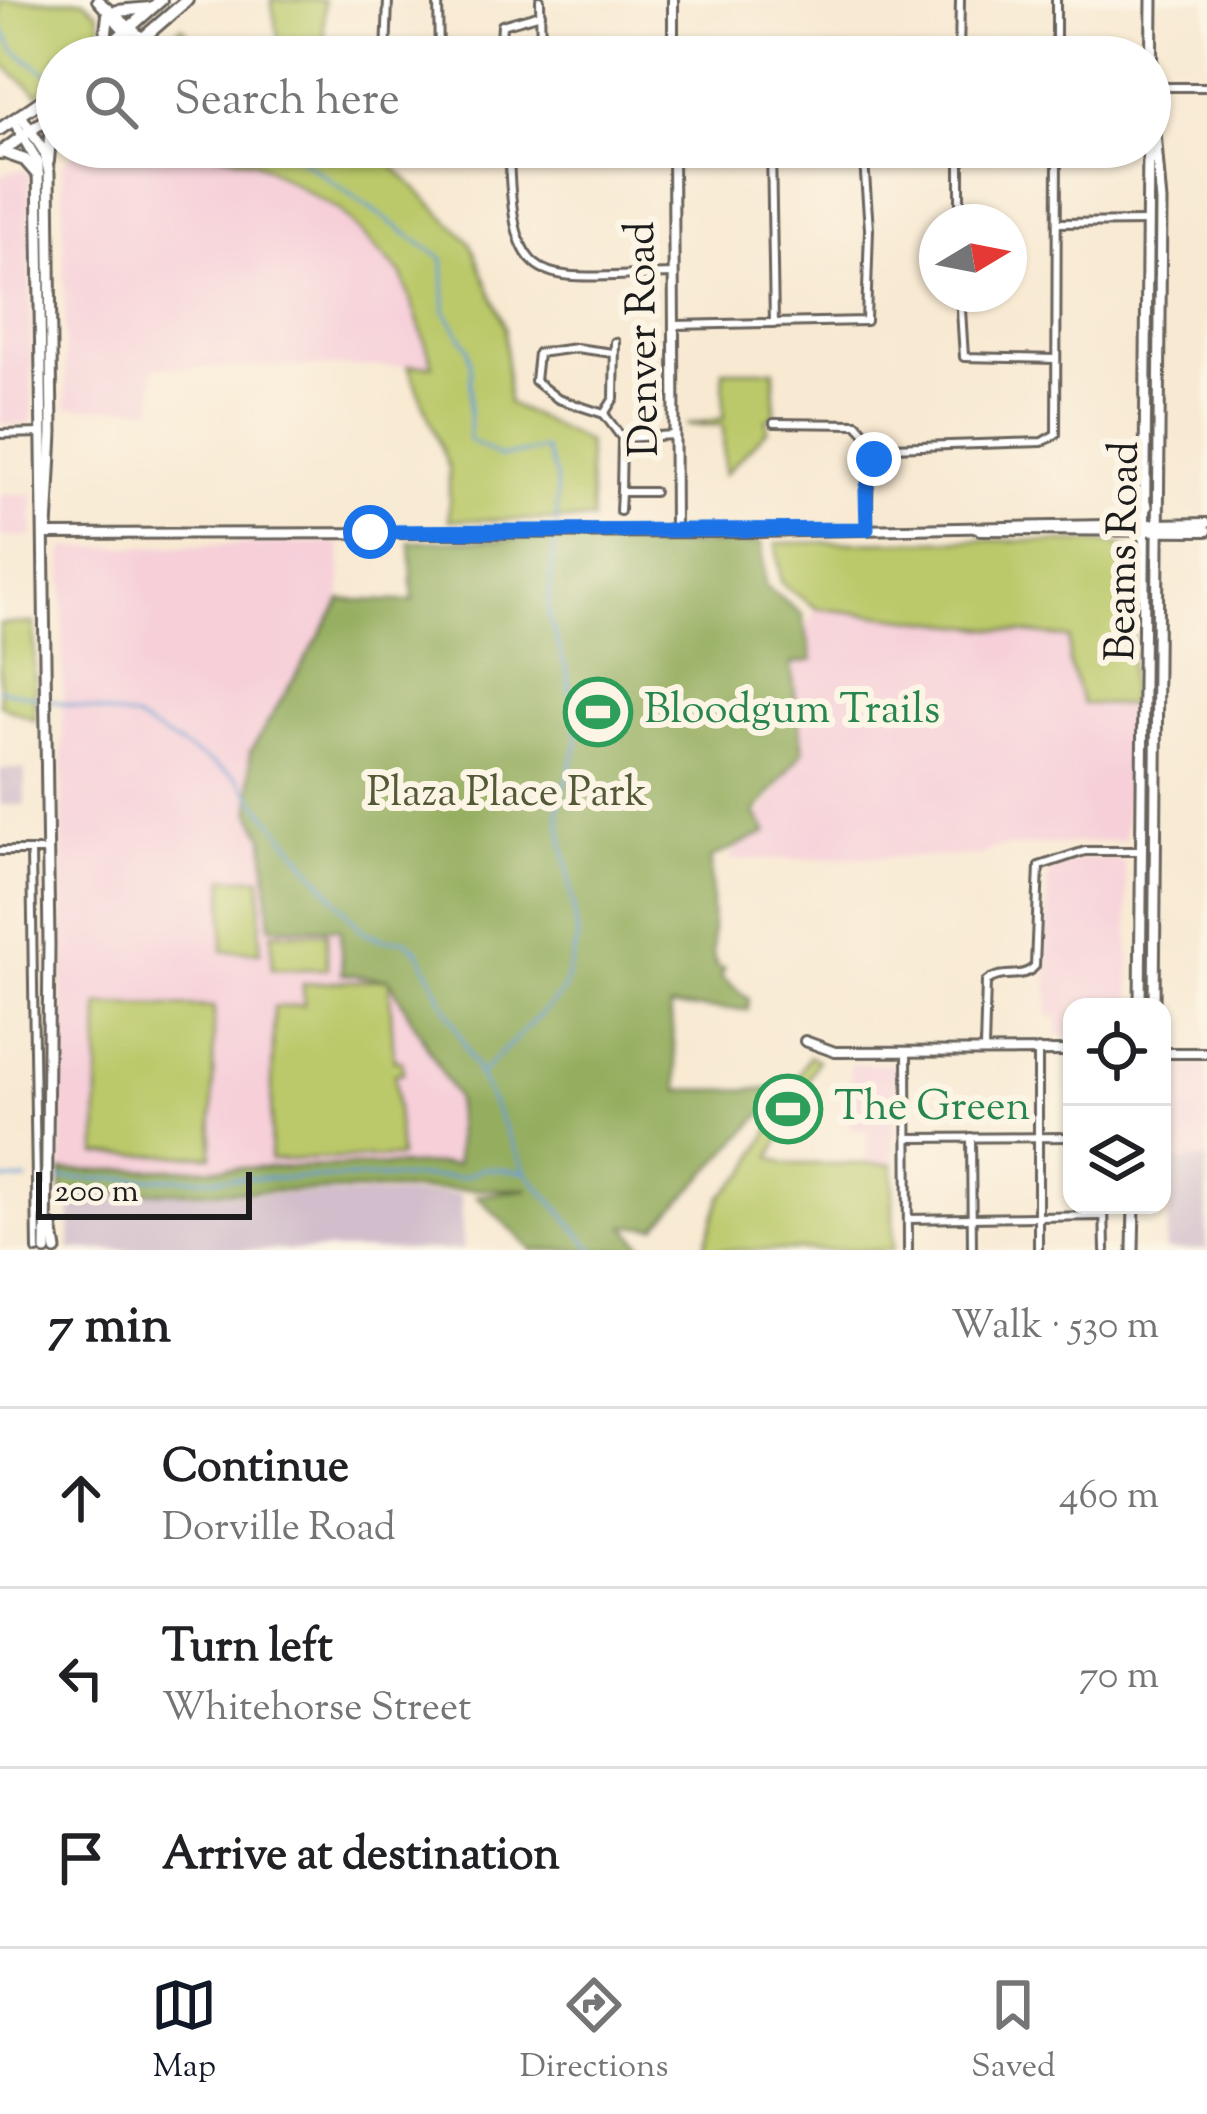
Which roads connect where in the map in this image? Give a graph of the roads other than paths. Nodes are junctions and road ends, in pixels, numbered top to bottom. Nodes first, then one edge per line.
1 (98, 0) edge
2 (187, 0) edge
3 (388, 0) edge
4 (438, 0) edge
5 (540, 0) edge
6 (673, 0) edge
7 (960, 0) edge
8 (1056, 0) edge
9 (1152, 0) edge
10 (156, 4) edge
11 (113, 13) junction
12 (541, 14) junction
13 (128, 29) junction
14 (106, 36) edge
15 (120, 36) edge
16 (135, 36) edge
17 (144, 36) edge
18 (387, 36) edge
19 (439, 36) edge
20 (501, 36) edge
21 (542, 36) edge
22 (673, 36) edge
23 (959, 36) edge
24 (1056, 36) edge
25 (1152, 36) edge
26 (1207, 86) edge
27 (1171, 94) edge
28 (36, 106) edge
29 (18, 119) junction
30 (36, 128) edge
31 (0, 129) edge
32 (28, 135) junction
33 (36, 145) edge
34 (1, 152) edge
35 (36, 156) edge
36 (37, 168) edge
37 (48, 168) edge
38 (510, 168) edge
39 (673, 168) edge
40 (771, 168) edge
41 (865, 168) edge
42 (960, 168) edge
43 (1057, 168) edge
44 (1148, 168) edge
45 (1160, 168) edge
46 (38, 175) junction
47 (960, 204) edge
48 (1148, 222) junction
49 (1057, 223) junction
50 (674, 274) junction
51 (961, 312) edge
52 (774, 324) junction
53 (675, 325) junction
54 (615, 342) dead end
55 (530, 346) dead end
56 (613, 353) junction
57 (535, 355) junction
58 (1057, 359) junction
59 (604, 414) junction
60 (774, 423) dead end
61 (46, 433) junction
62 (0, 434) edge
63 (677, 435) junction
64 (622, 438) junction
65 (883, 453) junction
66 (621, 492) junction
67 (654, 492) dead end
68 (1147, 506) junction
69 (620, 511) dead end
70 (1111, 524) junction
71 (1147, 527) junction
72 (1161, 527) junction
73 (1207, 527) edge
74 (867, 529) junction
75 (973, 529) junction
76 (675, 531) junction
77 (46, 534) junction
78 (0, 851) edge
79 (31, 851) junction
80 (47, 851) junction
81 (1141, 851) junction
82 (1141, 998) edge
83 (1154, 998) edge
84 (805, 1041) dead end
85 (1038, 1049) junction
86 (984, 1050) junction
87 (1063, 1050) edge
88 (907, 1051) junction
89 (1171, 1053) edge
90 (1207, 1053) edge
91 (50, 1114) junction
92 (35, 1115) junction
93 (971, 1137) junction
94 (1037, 1137) junction
95 (1063, 1137) edge
96 (907, 1138) junction
97 (50, 1209) junction
98 (1135, 1214) edge
99 (1104, 1216) joint
100 (1037, 1217) junction
101 (971, 1218) junction
102 (908, 1219) junction
103 (37, 1250) edge
104 (46, 1250) edge
105 (56, 1250) edge
106 (908, 1250) edge
107 (972, 1250) edge
108 (1038, 1250) edge
109 (1105, 1250) edge
110 (1133, 1250) edge

1 - 11 street
2 - 17 highway
3 - 18 street
4 - 19 street
5 - 12 street
6 - 22 street
7 - 23 street
8 - 24 street
9 - 25 main road, Beams Road
10 - 11 highway
10 - 13 highway
11 - 13 street
11 - 14 highway
12 - 20 street
12 - 21 street
13 - 15 highway
13 - 16 street
26 - 27 street
28 - 29 highway
29 - 31 highway
29 - 32 main road
30 - 32 highway
32 - 33 main road
32 - 34 highway
32 - 35 main road
34 - 46 highway
36 - 46 main road
37 - 61 main road
38 - 50 street
39 - 50 street, Denver Road
40 - 52 street
41 - 52 street
42 - 47 street
43 - 49 street
44 - 48 main road, Beams Road
45 - 72 main road, Beams Road
46 - 61 main road
48 - 49 street
48 - 68 main road, Beams Road
49 - 58 street
50 - 53 street, Denver Road
51 - 58 street
52 - 53 street
53 - 63 street, Denver Road
54 - 56 street
55 - 57 street
56 - 57 street
56 - 59 street
57 - 59 street
58 - 65 street
59 - 64 street
60 - 65 street
61 - 62 street
61 - 77 main road
63 - 64 street
63 - 76 street, Denver Road
64 - 66 street
65 - 74 street
66 - 67 street
66 - 69 street
68 - 70 main road
68 - 71 main road, Beams Road
70 - 71 street
70 - 75 street
71 - 72 street
71 - 75 street
71 - 81 main road, Beams Road
72 - 73 street
72 - 83 main road, Beams Road
74 - 75 street
74 - 76 street
76 - 77 street
77 - 80 main road
78 - 79 street
79 - 80 street
79 - 92 street
80 - 91 main road
81 - 82 main road, Beams Road
81 - 86 street
84 - 88 street
85 - 86 street
85 - 87 street
85 - 94 street
86 - 88 street
88 - 96 street
89 - 90 street
91 - 92 street
91 - 97 main road
92 - 103 street
93 - 94 street
93 - 96 street
93 - 101 street
94 - 95 street
94 - 100 street
96 - 102 street
97 - 104 main road
97 - 105 main road
98 - 110 main road
99 - 100 street
99 - 109 street
100 - 101 street
100 - 108 street
101 - 102 street
101 - 107 street
102 - 106 street

